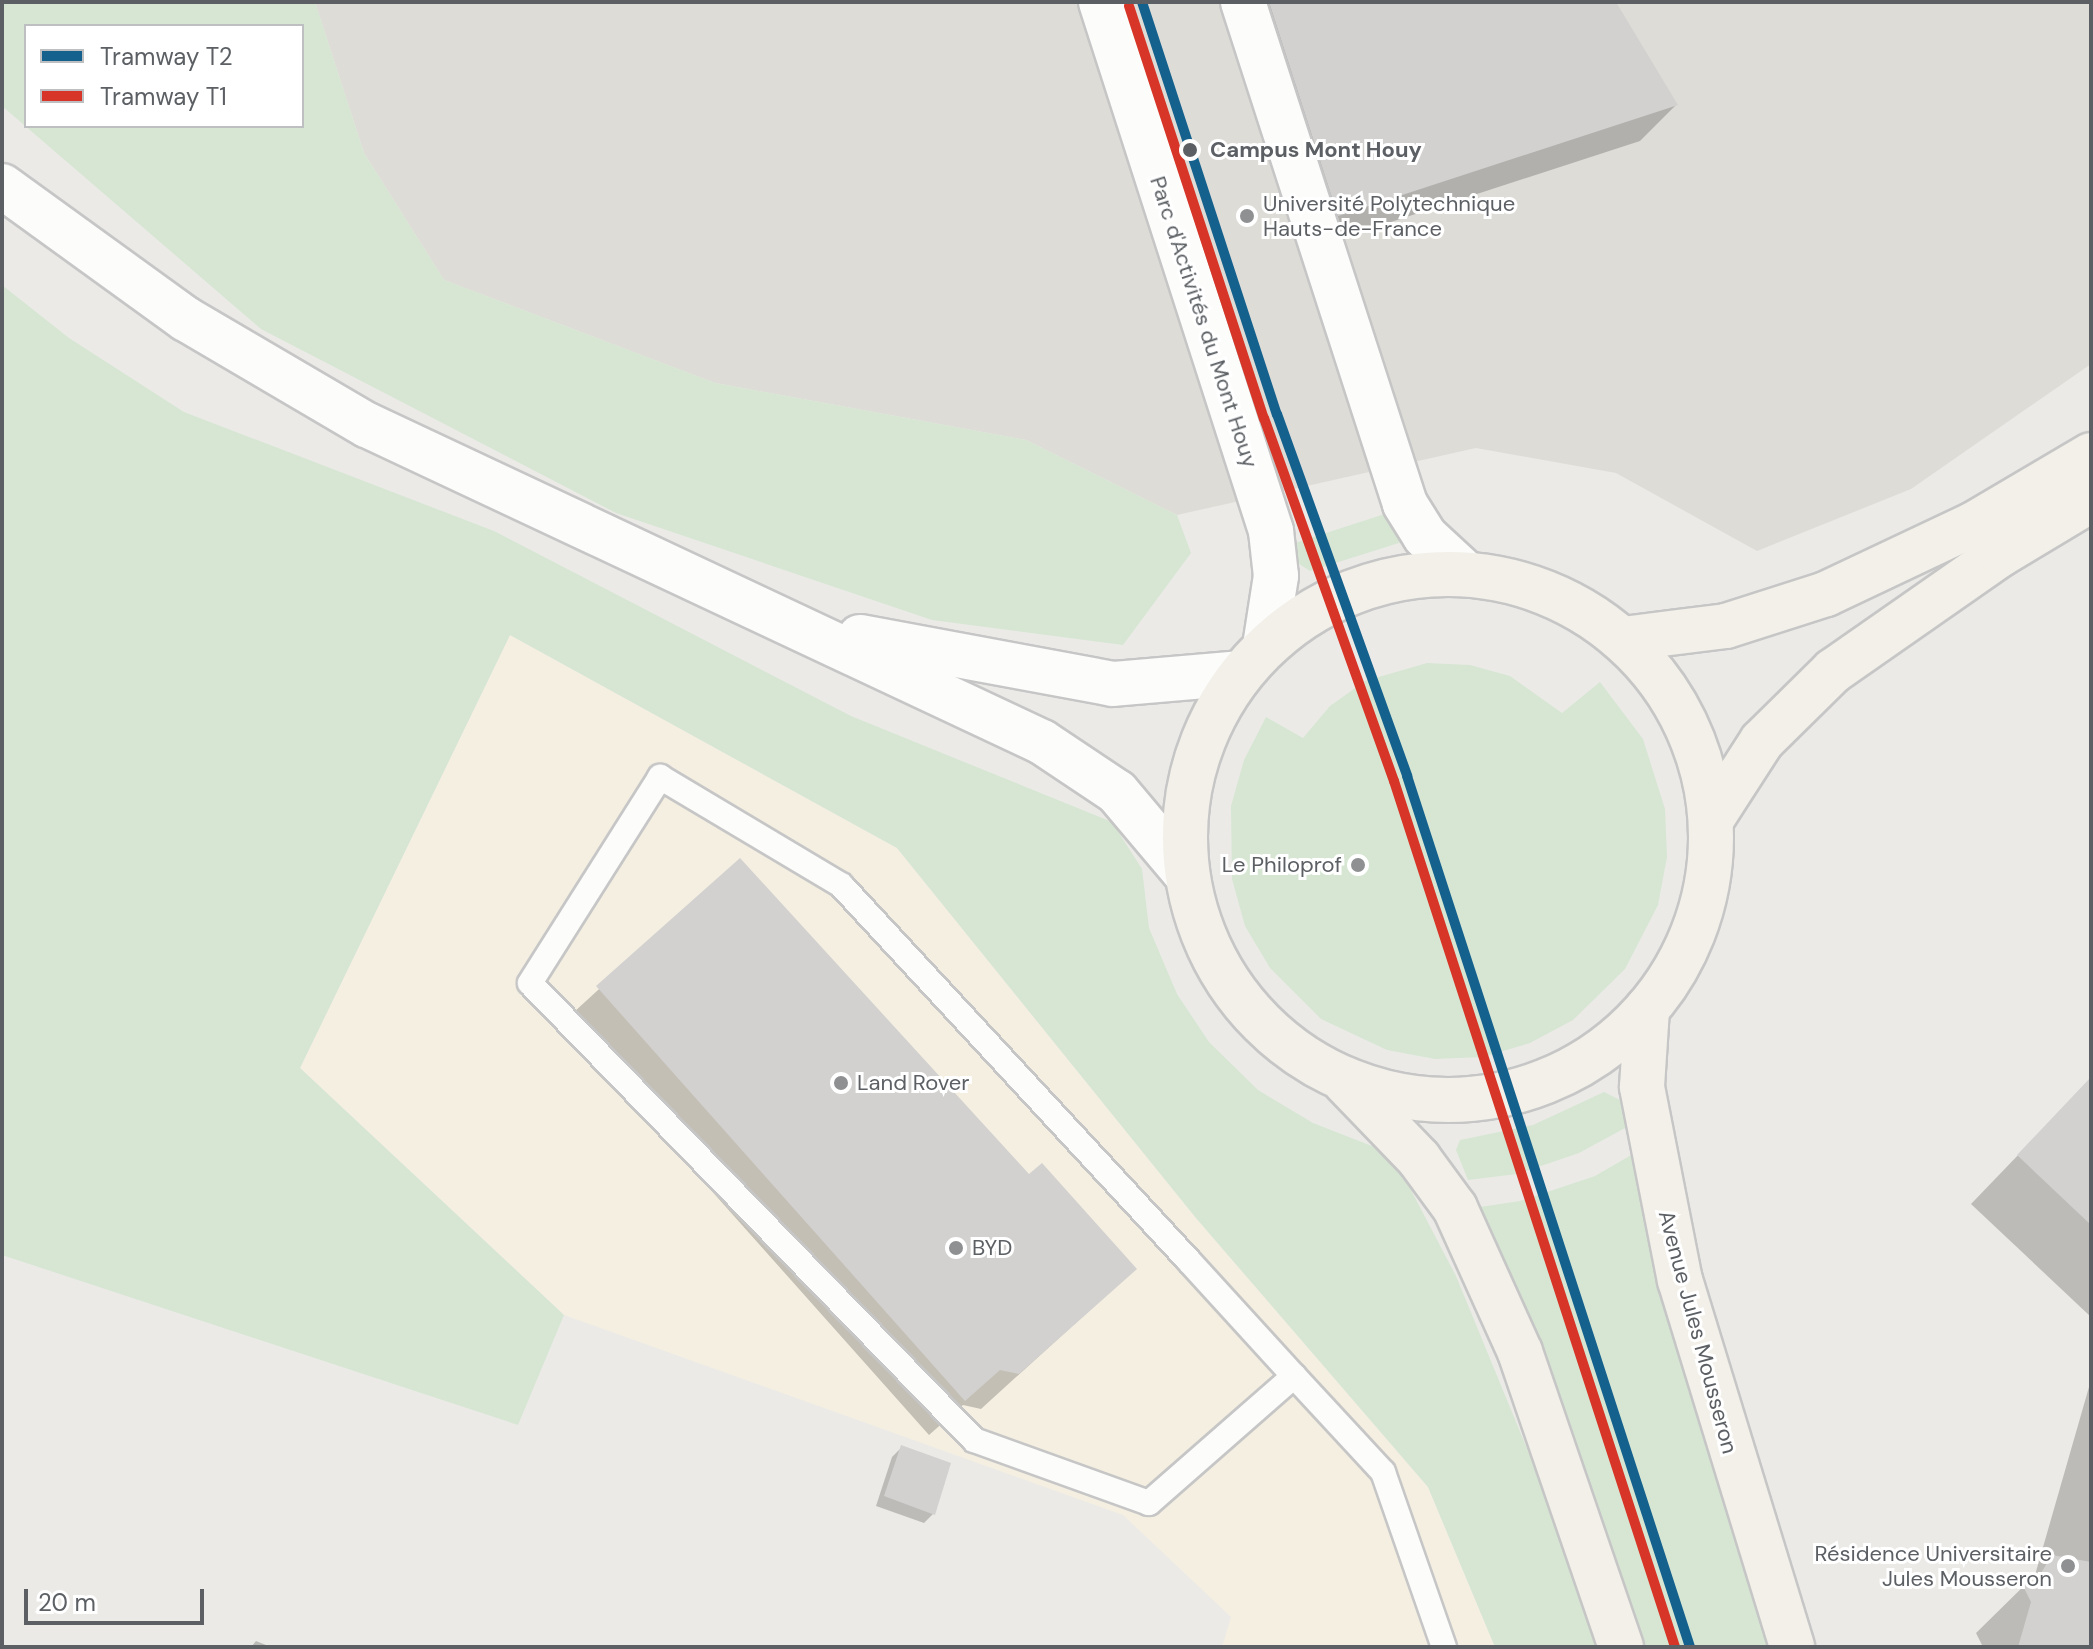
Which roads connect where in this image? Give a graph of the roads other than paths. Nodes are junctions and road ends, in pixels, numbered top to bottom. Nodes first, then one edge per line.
1 (1101, 2) edge
2 (1243, 2) edge
3 (2, 186) edge
4 (2091, 455) edge
5 (2091, 500) edge
6 (1466, 574) junction
7 (788, 621) junction
8 (1623, 639) junction
9 (1253, 660) junction
10 (1711, 820) junction
11 (1186, 874) junction
12 (1647, 1009) junction
13 (1341, 1078) junction
14 (1294, 1376) junction
15 (1444, 1647) edge
16 (1621, 1647) edge
17 (1792, 1647) edge

1 - 9 main road, Parc d'Activités du Mont Houy
2 - 6 main road
3 - 7 main road
4 - 8 main road
5 - 10 main road
6 - 8 main road
6 - 9 main road
7 - 9 main road
7 - 11 main road
8 - 10 main road
9 - 11 main road
10 - 12 main road
11 - 13 main road
12 - 13 main road
12 - 17 main road, Avenue Jules Mousseron
13 - 16 main road
14 - 14 lane
14 - 15 lane

